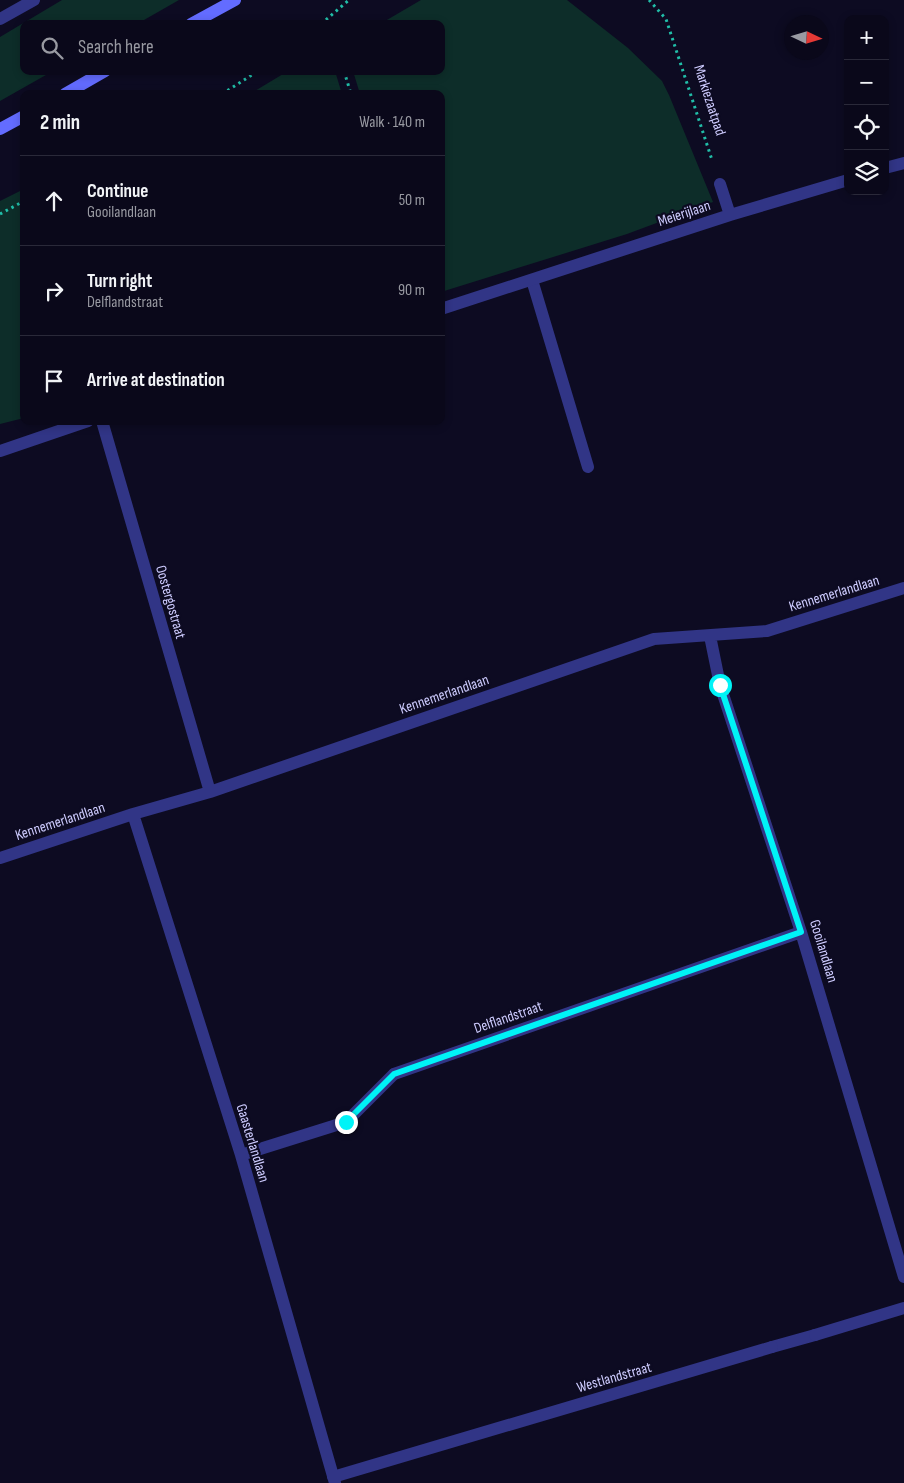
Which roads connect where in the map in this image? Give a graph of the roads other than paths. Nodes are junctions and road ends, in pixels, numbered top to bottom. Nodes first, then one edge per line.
1 (34, 0) edge
2 (234, 0) edge
3 (0, 19) edge
4 (199, 20) edge
5 (98, 75) edge
6 (71, 90) edge
7 (20, 118) edge
8 (0, 129) edge
9 (904, 163) edge
10 (889, 167) edge
11 (844, 181) edge
12 (720, 184) road end
13 (730, 216) junction
14 (532, 280) junction
15 (445, 308) edge
16 (76, 425) edge
17 (103, 425) edge
18 (0, 451) edge
19 (588, 467) dead end
20 (904, 588) edge
21 (710, 636) junction
22 (210, 792) junction
23 (133, 814) junction
24 (0, 858) edge
25 (801, 932) junction
26 (241, 1155) junction
27 (904, 1277) edge
28 (904, 1308) edge
29 (334, 1480) edge

1 - 3 street
2 - 4 main road
5 - 6 main road
7 - 8 main road
9 - 10 street
11 - 13 street, Meierijlaan
12 - 13 street
13 - 14 street, Meierijlaan
14 - 15 street, Meierijlaan
14 - 19 street
16 - 18 street
17 - 22 street, Oostergostraat
20 - 21 street, Kennemerlandlaan
21 - 22 street, Kennemerlandlaan
21 - 25 street, Gooilandlaan
22 - 23 street, Kennemerlandlaan
23 - 24 street, Kennemerlandlaan
23 - 26 street, Gaasterlandlaan
25 - 26 street, Delflandstraat
25 - 27 street, Gooilandlaan
26 - 29 street, Gaasterlandlaan
28 - 29 street, Westlandstraat

